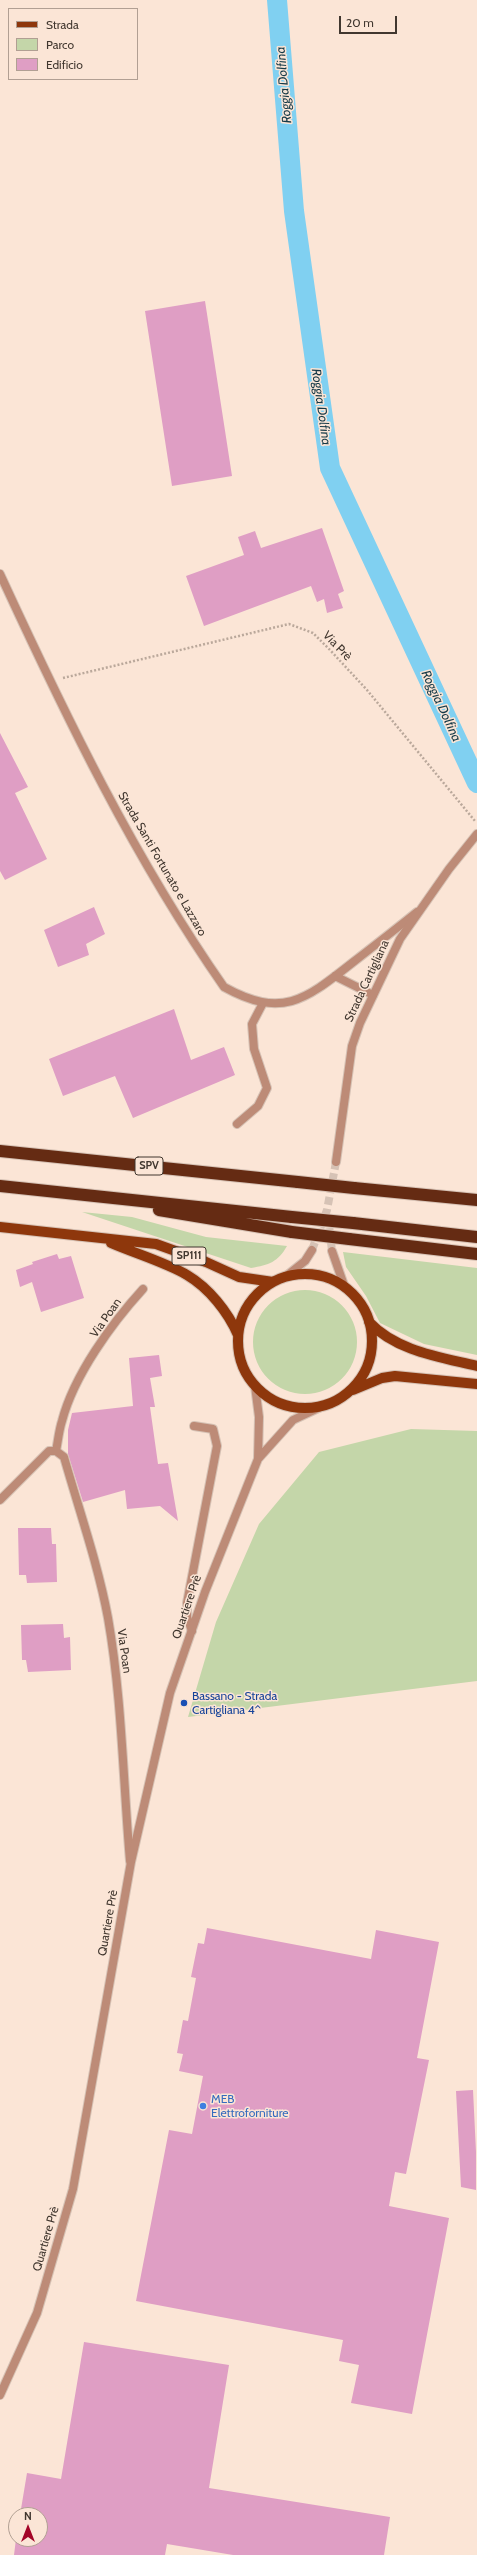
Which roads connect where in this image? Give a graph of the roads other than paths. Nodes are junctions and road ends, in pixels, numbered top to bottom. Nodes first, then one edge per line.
1 (0, 574) edge
2 (477, 834) edge
3 (418, 911) junction
4 (335, 976) junction
5 (373, 995) junction
6 (263, 1003) junction
7 (237, 1124) dead end
8 (0, 1151) edge
9 (336, 1162) tunnel mouth
10 (0, 1186) edge
11 (110, 1197) junction
12 (477, 1200) edge
13 (0, 1227) edge
14 (477, 1237) edge
15 (101, 1240) junction
16 (312, 1250) tunnel mouth
17 (332, 1251) tunnel mouth
18 (477, 1254) edge
19 (285, 1277) junction
20 (273, 1282) junction
21 (345, 1288) junction
22 (144, 1289) dead end
23 (369, 1322) junction
24 (238, 1335) junction
25 (477, 1366) edge
26 (477, 1384) edge
27 (255, 1386) junction
28 (351, 1390) junction
29 (325, 1405) junction
30 (194, 1426) dead end
31 (56, 1451) junction
32 (258, 1459) junction
33 (0, 1500) edge
34 (192, 1631) junction
35 (130, 1862) junction
36 (0, 2395) edge

1 - 6 street, Strada Santi Fortunato e Lazzaro
2 - 3 street, Strada Cartigliana
3 - 4 street, Strada Santi Fortunato e Lazzaro
3 - 5 street, Strada Cartigliana
4 - 5 street
4 - 6 street, Strada Santi Fortunato e Lazzaro
5 - 9 street, Strada Cartigliana
6 - 7 street
8 - 12 highway, SPV, bridge
10 - 11 highway
11 - 14 highway, bridge
11 - 18 highway, bridge
13 - 15 main road, SP111
15 - 20 main road, SP111
15 - 24 main road, SP111
16 - 19 street
17 - 21 street
19 - 20 main road, SP111
19 - 21 main road, SP111
20 - 24 main road, SP111
21 - 23 main road, SP111
22 - 31 street, Via Poan
23 - 25 main road, SP111
23 - 28 main road, SP111
24 - 27 main road, SP111
26 - 28 main road, SP111
27 - 29 main road, SP111
27 - 32 street, Quartiere Prè
28 - 29 main road, SP111
29 - 32 street, Quartiere Prè
30 - 34 street
31 - 33 street
31 - 35 street, Via Poan
32 - 34 street, Quartiere Prè
34 - 35 street, Quartiere Prè
35 - 36 street, Quartiere Prè

